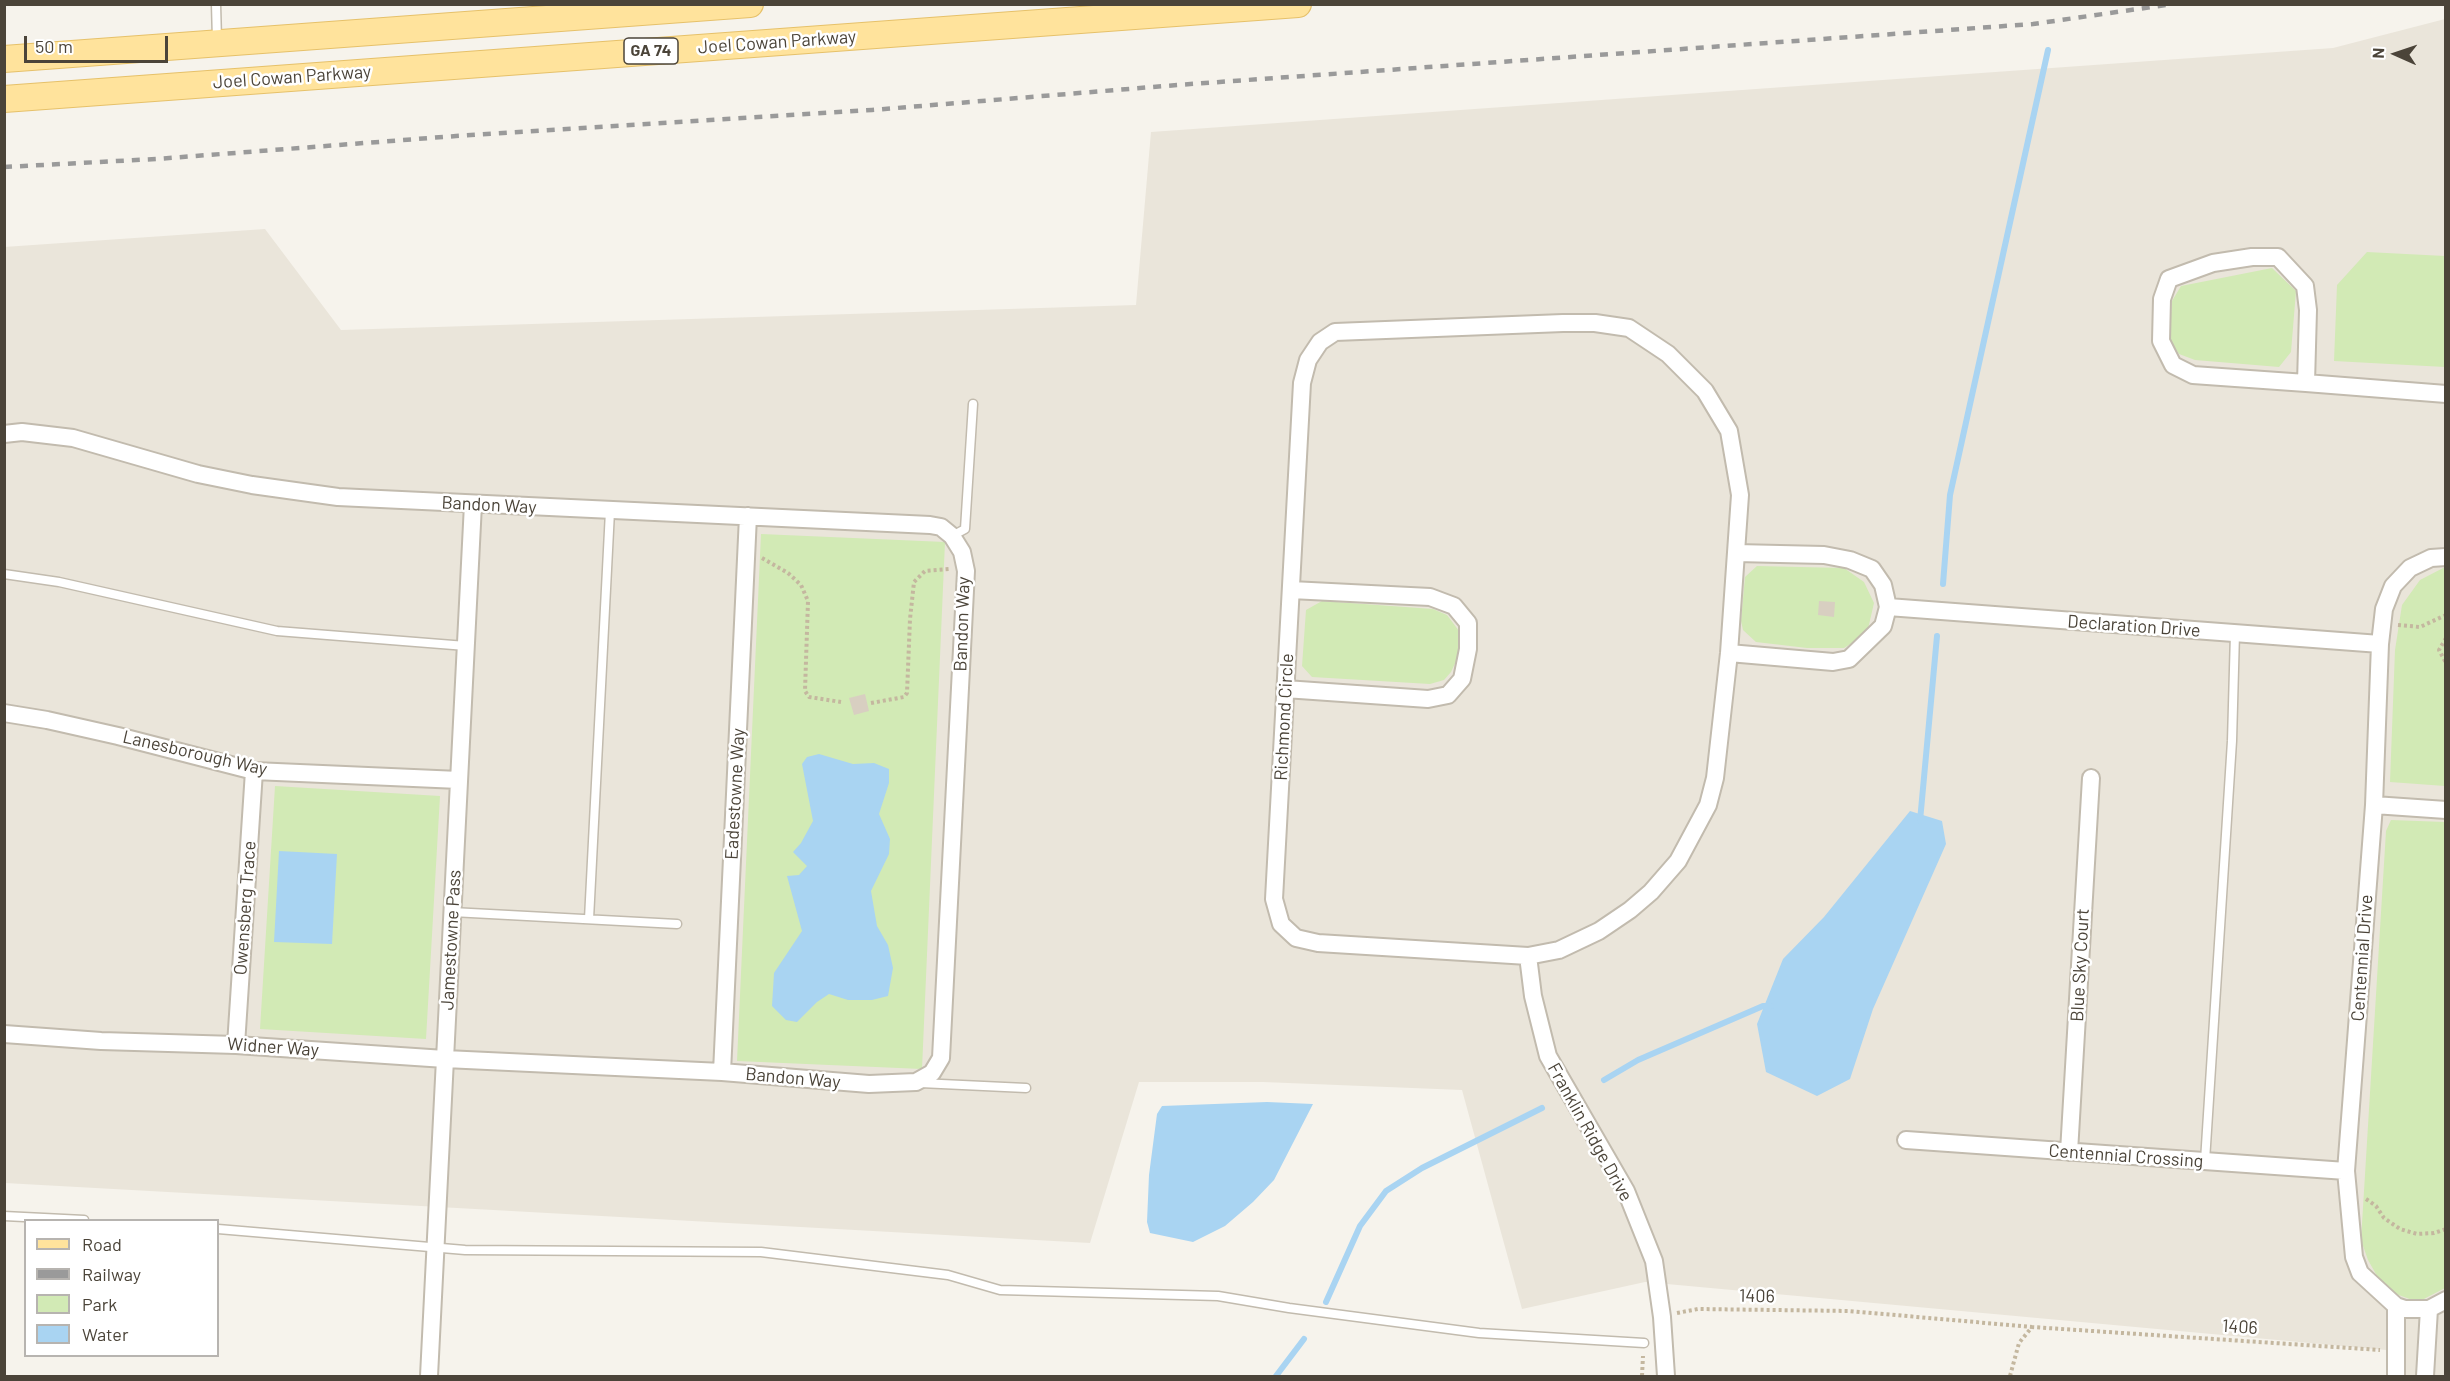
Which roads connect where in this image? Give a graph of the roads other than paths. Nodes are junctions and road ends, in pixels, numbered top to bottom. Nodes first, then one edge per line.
1 (216, 4) edge
2 (750, 4) edge
3 (1298, 4) edge
4 (568, 11) edge
5 (217, 44) junction
6 (4, 59) edge
7 (4, 99) edge
8 (2306, 383) junction
9 (2445, 394) edge
10 (973, 404) dead end
11 (4, 434) edge
12 (473, 504) junction
13 (610, 511) junction
14 (748, 516) junction
15 (952, 536) junction
16 (1736, 553) junction
17 (2445, 556) edge
18 (4, 574) edge
19 (1291, 590) junction
20 (1888, 607) junction
21 (2235, 633) junction
22 (2380, 644) junction
23 (467, 646) junction
24 (1729, 653) junction
25 (1285, 689) junction
26 (4, 713) edge
27 (255, 771) junction
28 (2091, 778) dead end
29 (459, 780) junction
30 (2374, 805) junction
31 (2445, 810) edge
32 (452, 912) junction
33 (589, 919) junction
34 (677, 924) dead end
35 (1528, 956) junction
36 (4, 1034) edge
37 (236, 1045) junction
38 (445, 1059) junction
39 (722, 1072) junction
40 (916, 1082) junction
41 (1026, 1088) dead end
42 (1906, 1140) dead end
43 (2069, 1152) junction
44 (2205, 1161) junction
45 (2346, 1171) junction
46 (4, 1216) edge
47 (52, 1219) edge
48 (219, 1229) edge
49 (435, 1246) junction
50 (2445, 1299) edge
51 (2396, 1306) junction
52 (2429, 1309) junction
53 (1644, 1343) dead end
54 (429, 1377) edge
55 (1666, 1377) edge
56 (2396, 1377) edge
57 (2425, 1377) edge

1 - 5 lane
2 - 4 main road, GA 74
3 - 7 main road, Joel Cowan Parkway / GA 74
4 - 5 main road, GA 74
5 - 6 main road, GA 74
8 - 8 street
8 - 9 street
10 - 15 lane
11 - 12 street, Bandon Way
12 - 13 street, Bandon Way
12 - 23 street, Jamestowne Pass
13 - 14 street, Bandon Way
13 - 33 lane
14 - 15 street, Bandon Way
14 - 39 street, Eadestowne Way
15 - 40 street, Bandon Way
16 - 19 street, Richmond Circle
16 - 20 street
16 - 24 street, Richmond Circle
17 - 22 street, Centennial Drive
18 - 23 lane
19 - 25 street, Richmond Circle
19 - 25 street
20 - 21 street, Declaration Drive
20 - 24 street
21 - 22 street, Declaration Drive
21 - 44 lane
22 - 30 street, Centennial Drive
23 - 29 street, Jamestowne Pass
24 - 35 street, Richmond Circle
25 - 35 street, Richmond Circle
26 - 27 street, Lanesborough Way
27 - 29 street, Lanesborough Way
27 - 37 street, Owensberg Trace
28 - 43 street, Blue Sky Court
29 - 32 street, Jamestowne Pass
30 - 31 street
30 - 45 street, Centennial Drive
32 - 33 lane
32 - 38 street, Jamestowne Pass
33 - 34 lane
35 - 55 street, Franklin Ridge Drive
36 - 37 street, Widner Way
37 - 38 street, Widner Way
38 - 39 street, Bandon Way
38 - 49 street, Jamestowne Pass
39 - 40 street, Bandon Way
40 - 41 lane
42 - 43 street, Centennial Crossing
43 - 44 street, Centennial Crossing
44 - 45 street, Centennial Crossing
45 - 51 street, Centennial Drive
46 - 47 lane
48 - 49 lane
49 - 53 lane
49 - 54 street, Jamestowne Pass
50 - 52 street
51 - 52 street
51 - 56 street
52 - 57 street

